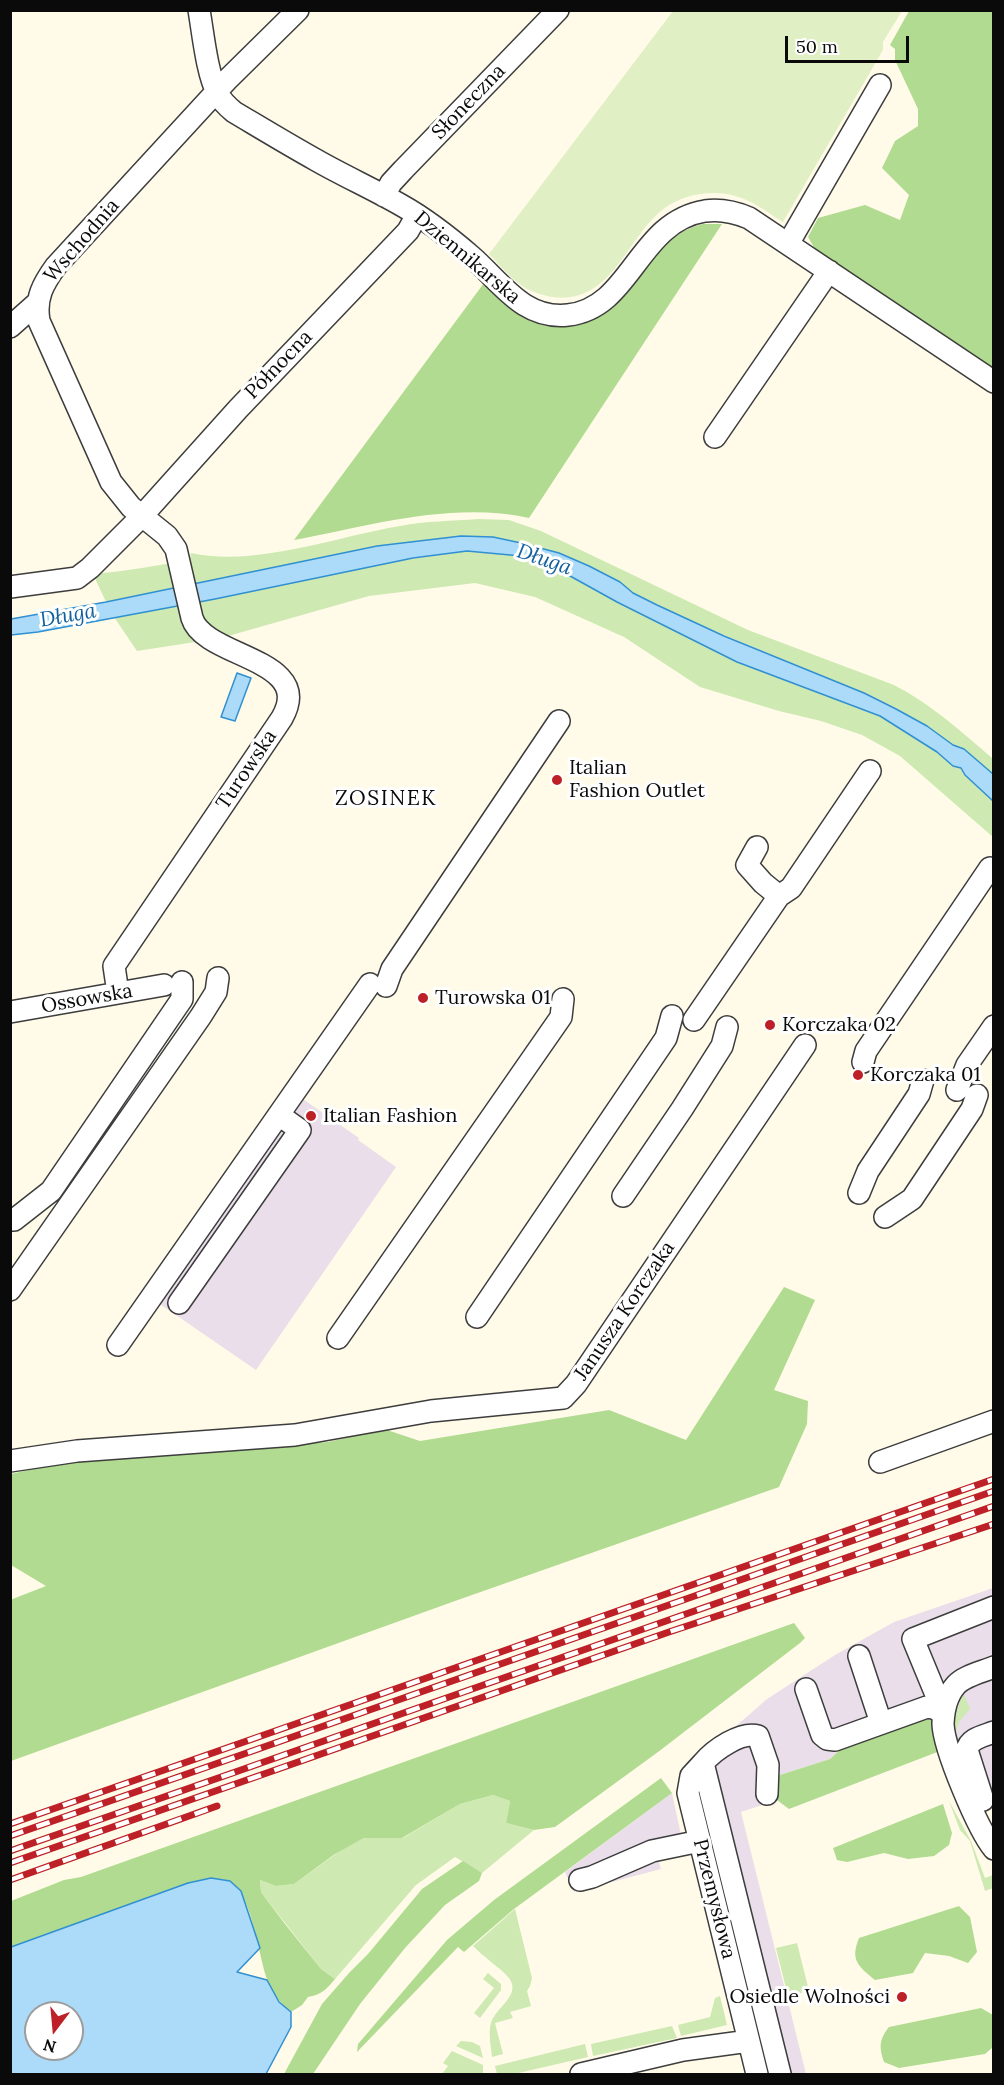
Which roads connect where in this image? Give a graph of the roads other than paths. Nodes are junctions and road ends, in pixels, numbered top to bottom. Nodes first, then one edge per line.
1 (198, 10) edge
2 (298, 10) edge
3 (558, 10) edge
4 (880, 85) dead end
5 (217, 93) junction
6 (384, 196) junction
7 (417, 215) junction
8 (788, 244) junction
9 (829, 271) junction
10 (37, 303) junction
11 (10, 327) edge
12 (993, 382) edge
13 (714, 437) dead end
14 (141, 516) junction
15 (182, 571) joint
16 (10, 587) edge
17 (559, 721) dead end
18 (870, 771) dead end
19 (757, 847) dead end
20 (990, 868) dead end
21 (779, 896) junction
22 (218, 978) dead end
23 (118, 993) junction
24 (563, 999) dead end
25 (10, 1012) edge
26 (672, 1016) dead end
27 (694, 1020) dead end
28 (993, 1026) edge
29 (727, 1027) dead end
30 (805, 1045) dead end
31 (863, 1062) dead end
32 (923, 1080) dead end
33 (279, 1115) junction
34 (859, 1193) dead end
35 (623, 1196) dead end
36 (885, 1216) dead end
37 (14, 1220) dead end
38 (10, 1290) edge
39 (179, 1304) dead end
40 (477, 1317) dead end
41 (338, 1338) dead end
42 (118, 1345) dead end
43 (993, 1421) edge
44 (10, 1461) edge
45 (879, 1462) dead end
46 (993, 1607) edge
47 (859, 1656) dead end
48 (993, 1667) edge
49 (806, 1689) dead end
50 (944, 1714) junction
51 (881, 1723) junction
52 (993, 1732) edge
53 (703, 1762) junction
54 (767, 1794) dead end
55 (982, 1800) edge
56 (700, 1841) junction
57 (993, 1849) edge
58 (729, 1867) junction
59 (708, 1873) junction
60 (580, 1880) dead end
61 (750, 1953) junction
62 (729, 1959) junction
63 (749, 2041) junction
64 (581, 2074) edge
65 (758, 2074) edge
66 (780, 2074) edge

1 - 5 street, Dziennikarska
2 - 5 street, Wschodnia
3 - 6 street, Słoneczna
4 - 8 street
5 - 6 street, Dziennikarska
5 - 10 street, Wschodnia
6 - 7 street, Dziennikarska
7 - 8 street, Dziennikarska
7 - 14 street, Północna
8 - 9 street, Dziennikarska
9 - 12 street, Dziennikarska
9 - 13 street
10 - 11 street
10 - 14 street, Wschodnia
14 - 15 street, Wschodnia
14 - 16 street, Północna
15 - 23 street, Turowska
17 - 33 street
18 - 21 street
19 - 21 street
20 - 31 street
21 - 27 street
22 - 38 street
23 - 25 street, Ossowska
23 - 37 street, Ossowska
24 - 41 street
26 - 40 street
28 - 36 street
29 - 35 street
30 - 44 street, Janusza Korczaka
32 - 34 street
33 - 39 street
33 - 42 street
43 - 45 street
46 - 50 street
47 - 51 street
48 - 50 street
49 - 51 street
50 - 51 street
50 - 55 street
52 - 55 street
53 - 54 street
53 - 56 street, Przemysłowa
53 - 58 street
55 - 57 street
56 - 59 street, Przemysłowa
56 - 60 street
58 - 59 street
58 - 61 street
59 - 62 street, Przemysłowa
61 - 62 street
61 - 66 street
62 - 63 street, Przemysłowa
63 - 64 street
63 - 65 street, Przemysłowa

